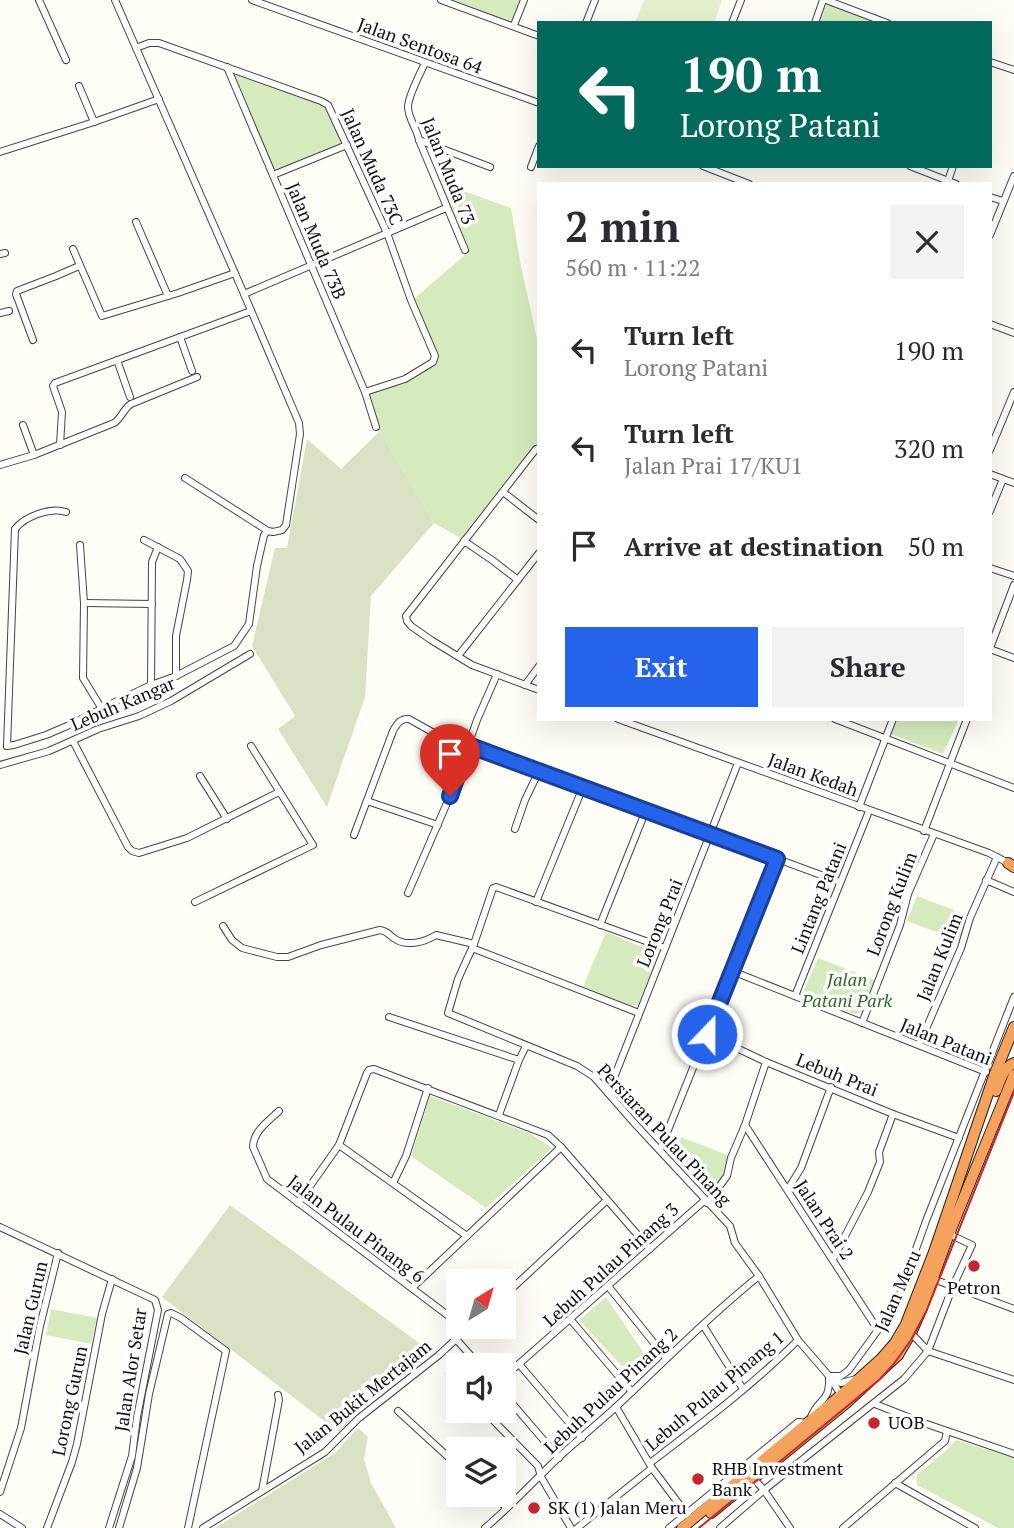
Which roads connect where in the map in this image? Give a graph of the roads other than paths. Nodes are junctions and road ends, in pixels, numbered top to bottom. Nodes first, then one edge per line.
1 (39, 0) edge
2 (115, 0) edge
3 (252, 0) edge
4 (441, 0) edge
5 (524, 0) edge
6 (595, 0) edge
7 (741, 0) edge
8 (825, 0) edge
9 (587, 21) edge
10 (733, 21) edge
11 (816, 21) edge
12 (882, 21) edge
13 (514, 26) junction
14 (537, 35) edge
15 (136, 48) junction
16 (66, 60) dead end
17 (425, 63) junction
18 (992, 64) edge
19 (227, 67) junction
20 (1014, 70) edge
21 (79, 86) dead end
22 (159, 99) junction
23 (537, 102) edge
24 (94, 122) junction
25 (419, 140) junction
26 (346, 145) junction
27 (537, 151) edge
28 (0, 152) edge
29 (531, 166) dead end
30 (490, 167) dead end
31 (707, 168) edge
32 (915, 168) edge
33 (952, 168) edge
34 (273, 175) junction
35 (1014, 176) edge
36 (948, 181) junction
37 (744, 182) edge
38 (951, 182) edge
39 (992, 198) edge
40 (1003, 201) junction
41 (446, 208) junction
42 (136, 222) dead end
43 (992, 230) edge
44 (387, 233) junction
45 (73, 249) dead end
46 (465, 250) dead end
47 (311, 265) junction
48 (79, 266) junction
49 (235, 273) junction
50 (244, 294) junction
51 (168, 296) junction
52 (9, 311) dead end
53 (251, 311) junction
54 (0, 313) edge
55 (992, 325) edge
56 (1014, 333) edge
57 (180, 337) junction
58 (33, 340) dead end
59 (117, 360) junction
60 (1014, 391) edge
61 (365, 392) junction
62 (130, 397) dead end
63 (23, 425) dead end
64 (376, 427) dead end
65 (60, 444) junction
66 (992, 445) edge
67 (537, 449) edge
68 (34, 454) junction
69 (0, 465) edge
70 (992, 475) edge
71 (185, 478) dead end
72 (1003, 479) junction
73 (1014, 483) edge
74 (503, 492) junction
75 (992, 506) edge
76 (66, 512) dead end
77 (537, 518) edge
78 (268, 531) junction
79 (144, 540) dead end
80 (464, 541) junction
81 (80, 545) dead end
82 (158, 547) junction
83 (537, 557) edge
84 (992, 569) edge
85 (1014, 576) edge
86 (519, 580) junction
87 (1014, 586) edge
88 (83, 603) junction
89 (152, 604) junction
90 (992, 643) edge
91 (992, 649) edge
92 (250, 654) dead end
93 (458, 656) junction
94 (1014, 658) edge
95 (537, 669) edge
96 (497, 674) junction
97 (176, 676) junction
98 (151, 685) junction
99 (525, 685) junction
100 (537, 689) edge
101 (102, 709) junction
102 (623, 721) edge
103 (840, 721) edge
104 (892, 721) edge
105 (966, 721) edge
106 (886, 738) junction
107 (74, 741) junction
108 (7, 746) junction
109 (251, 746) dead end
110 (467, 748) junction
111 (15, 760) junction
112 (738, 763) junction
113 (950, 764) junction
114 (0, 765) edge
115 (539, 771) junction
116 (200, 776) dead end
117 (583, 787) junction
118 (1014, 788) edge
119 (279, 792) junction
120 (367, 801) junction
121 (859, 807) junction
122 (646, 810) junction
123 (869, 811) junction
124 (227, 819) junction
125 (438, 825) junction
126 (514, 829) dead end
127 (924, 831) junction
128 (710, 834) junction
129 (934, 834) junction
130 (354, 835) dead end
131 (997, 858) junction
132 (777, 859) junction
133 (1012, 864) edge
134 (986, 880) junction
135 (840, 882) junction
136 (1014, 892) edge
137 (408, 893) dead end
138 (195, 902) dead end
139 (536, 902) junction
140 (600, 925) junction
141 (223, 926) dead end
142 (473, 946) junction
143 (665, 948) junction
144 (732, 971) junction
145 (795, 996) junction
146 (1014, 997) edge
147 (639, 1013) junction
148 (389, 1017) dead end
149 (862, 1023) junction
150 (1014, 1027) edge
151 (707, 1034) junction
152 (919, 1045) junction
153 (526, 1046) junction
154 (519, 1060) junction
155 (766, 1062) junction
156 (1014, 1063) edge
157 (989, 1074) junction
158 (1014, 1075) edge
159 (831, 1087) junction
160 (428, 1088) junction
161 (608, 1093) junction
162 (279, 1111) dead end
163 (893, 1114) junction
164 (499, 1115) junction
165 (745, 1125) junction
166 (959, 1138) junction
167 (340, 1145) junction
168 (561, 1147) junction
169 (969, 1148) junction
170 (660, 1150) junction
171 (946, 1170) junction
172 (961, 1174) junction
173 (393, 1183) junction
174 (788, 1189) junction
175 (607, 1200) junction
176 (706, 1202) junction
177 (298, 1203) junction
178 (0, 1227) edge
179 (949, 1234) junction
180 (467, 1236) junction
181 (650, 1249) junction
182 (58, 1253) junction
183 (833, 1259) junction
184 (759, 1276) junction
185 (112, 1279) junction
186 (933, 1279) junction
187 (516, 1285) edge
188 (608, 1286) junction
189 (953, 1286) junction
190 (412, 1288) junction
191 (1014, 1309) edge
192 (446, 1314) edge
193 (570, 1319) junction
194 (703, 1325) junction
195 (878, 1330) junction
196 (911, 1334) junction
197 (456, 1339) joint
198 (798, 1339) junction
199 (928, 1350) junction
200 (468, 1353) edge
201 (666, 1358) junction
202 (519, 1364) junction
203 (516, 1367) edge
204 (829, 1376) junction
205 (858, 1379) junction
206 (1014, 1380) edge
207 (743, 1389) junction
208 (632, 1392) junction
209 (278, 1395) dead end
210 (843, 1399) junction
211 (875, 1404) junction
212 (616, 1407) junction
213 (516, 1408) edge
214 (398, 1411) dead end
215 (808, 1422) junction
216 (496, 1423) edge
217 (947, 1431) junction
218 (582, 1438) junction
219 (793, 1446) junction
220 (1014, 1454) edge
221 (446, 1455) edge
222 (559, 1458) junction
223 (804, 1459) junction
224 (651, 1466) junction
225 (541, 1476) junction
226 (753, 1478) junction
227 (895, 1483) junction
228 (764, 1490) junction
229 (261, 1491) junction
230 (0, 1492) edge
231 (508, 1508) joint
232 (0, 1514) edge
233 (688, 1522) edge
234 (22, 1528) edge
235 (47, 1528) edge
236 (109, 1528) edge
237 (119, 1528) edge
238 (188, 1528) edge
239 (203, 1528) edge
240 (485, 1528) edge
241 (570, 1528) edge
242 (577, 1528) edge
243 (669, 1528) edge
244 (720, 1528) edge
245 (790, 1528) edge
246 (843, 1528) edge
247 (975, 1528) edge

1 - 16 street
2 - 15 street
3 - 17 street, Jalan Sentosa 64
4 - 13 street
5 - 13 street
6 - 9 street
7 - 10 street
8 - 11 street
8 - 12 street
13 - 14 street
15 - 19 street, Jalan Muda 73C
15 - 22 street
17 - 23 street, Jalan Sentosa 64
17 - 25 street, Jalan Muda 73
18 - 20 street
19 - 26 street, Jalan Muda 73C
19 - 34 street, Jalan Muda 73B
21 - 24 street
22 - 24 street
22 - 49 street
24 - 28 street
25 - 30 street
25 - 41 street, Jalan Muda 73
26 - 34 street
26 - 44 street, Jalan Muda 73C
27 - 29 street
31 - 37 street
32 - 36 street
33 - 36 street
34 - 47 street, Jalan Muda 73B
35 - 40 street
36 - 38 street
39 - 40 street
40 - 43 street
41 - 44 street
41 - 46 street, Jalan Muda 73
42 - 51 street
44 - 47 street
44 - 61 street, Jalan Muda 73C
45 - 48 street
47 - 50 street
47 - 61 street, Jalan Muda 73B
48 - 51 street
48 - 58 street
49 - 50 street
49 - 51 street
50 - 53 street
52 - 54 street
53 - 57 street
53 - 78 street
55 - 56 street
57 - 59 street
57 - 65 street
59 - 62 street
59 - 65 street
60 - 66 street
61 - 64 street, Jalan Muda 73B
63 - 68 street
65 - 68 street
67 - 74 street
68 - 69 street
70 - 72 street
71 - 78 street
72 - 73 street
72 - 75 street
74 - 77 street
74 - 80 street
76 - 108 street
78 - 97 street
79 - 82 street
80 - 86 street
80 - 93 street
81 - 88 street
82 - 89 street
82 - 97 street
83 - 86 street
84 - 85 street
86 - 93 street
87 - 90 street
88 - 89 street
88 - 101 street
89 - 98 street
91 - 94 street
92 - 107 street, Lebuh Kangar
93 - 96 street
95 - 99 street
96 - 99 street
96 - 110 street
97 - 98 street
98 - 101 street
99 - 100 street
101 - 108 street
102 - 112 street, Jalan Kedah
103 - 106 street
104 - 106 street
105 - 113 street
106 - 113 street
106 - 121 street
107 - 111 street, Lebuh Kangar
107 - 124 street
108 - 111 street
109 - 119 street
110 - 115 street
110 - 120 street
110 - 125 street
111 - 114 street, Lebuh Kangar
112 - 121 street, Jalan Kedah
112 - 128 street, Lorong Prai
113 - 118 street
113 - 127 street
115 - 117 street
115 - 126 street
116 - 124 street
117 - 122 street
117 - 139 street
119 - 124 street
119 - 138 street
120 - 125 street
120 - 130 street
121 - 123 street, Jalan Kedah
122 - 128 street
122 - 140 street
123 - 127 street, Jalan Kedah
123 - 135 street, Lintang Patani
125 - 137 street
127 - 129 street, Jalan Kedah
128 - 132 street
128 - 143 street, Lorong Prai
129 - 131 street, Jalan Kedah
129 - 149 street, Lorong Kulim
131 - 133 street, Jalan Kedah
131 - 134 street, Jalan Kulim
132 - 135 street
132 - 144 street
134 - 136 street
134 - 152 street, Jalan Kulim
135 - 145 street, Lintang Patani
139 - 140 street
139 - 142 street
140 - 143 street
141 - 142 street
142 - 147 street
142 - 153 street, Persiaran Pulau Pinang
143 - 147 street, Lorong Prai
144 - 145 street, Jalan Patani
144 - 151 street
145 - 149 street, Jalan Patani
146 - 157 street
147 - 161 street, Lorong Prai
148 - 154 street
149 - 152 street, Jalan Patani
150 - 157 highway, Jalan Meru
151 - 155 street, Lebuh Prai
151 - 170 street
152 - 157 street, Jalan Patani
153 - 154 street
153 - 161 street, Persiaran Pulau Pinang
154 - 164 street
155 - 159 street, Lebuh Prai
155 - 165 street, Lebuh Pulau Pinang 3
156 - 169 highway
157 - 166 street
157 - 169 highway, Jalan Meru
158 - 179 highway, Jalan Meru
159 - 163 street, Lebuh Prai
159 - 174 street
160 - 164 street
160 - 167 street
160 - 173 street
161 - 170 street, Persiaran Pulau Pinang
162 - 177 street, Jalan Pulau Pinang 6
163 - 166 street, Lebuh Prai
163 - 183 street
164 - 168 street
165 - 174 street, Jalan Prai 2
165 - 176 street, Lebuh Pulau Pinang 3
166 - 171 street
167 - 173 street
167 - 177 street
168 - 175 street
168 - 180 street
169 - 172 highway, Jalan Meru
170 - 176 street, Persiaran Pulau Pinang
171 - 172 street
171 - 195 street
172 - 205 highway, Jalan Meru
173 - 180 street
174 - 183 street, Jalan Prai 2
175 - 181 street
175 - 187 street
176 - 181 street, Lebuh Pulau Pinang 3
176 - 184 street, Persiaran Pulau Pinang
177 - 190 street, Jalan Pulau Pinang 6
178 - 182 street, Jalan Alor Setar
179 - 186 highway, Jalan Meru
179 - 189 street
180 - 190 street
181 - 188 street, Lebuh Pulau Pinang 3
182 - 185 street, Jalan Alor Setar
182 - 230 street, Jalan Gurun
183 - 195 street, Jalan Prai 2
184 - 194 street, Lebuh Pulau Pinang 2
184 - 198 street, Persiaran Pulau Pinang
185 - 235 street, Lorong Gurun
185 - 236 street, Jalan Alor Setar
186 - 189 street
186 - 196 highway, Jalan Meru
188 - 193 street, Lebuh Pulau Pinang 3
188 - 201 street
189 - 191 street
189 - 199 street
190 - 192 street, Jalan Pulau Pinang 6
193 - 202 street, Lebuh Pulau Pinang 3
193 - 208 street
194 - 201 street, Lebuh Pulau Pinang 2
194 - 207 street
195 - 204 street
196 - 199 street
196 - 210 highway, Jalan Meru
197 - 200 street
197 - 229 street, Jalan Bukit Mertajam
198 - 204 street, Persiaran Pulau Pinang
198 - 207 street, Lebuh Pulau Pinang 1
199 - 206 street
199 - 211 street
201 - 208 street, Lebuh Pulau Pinang 2
202 - 203 street, Lebuh Pulau Pinang 3
202 - 218 street
204 - 205 street
204 - 210 street, Persiaran Pulau Pinang
204 - 215 street
205 - 210 highway, Jalan Meru
207 - 224 street, Lebuh Pulau Pinang 1
208 - 212 street, Lebuh Pulau Pinang 2
209 - 229 street
210 - 215 highway, Jalan Meru
210 - 219 highway, Jalan Meru
211 - 217 street
211 - 223 street
212 - 218 street, Lebuh Pulau Pinang 2
212 - 224 street
213 - 222 street
214 - 221 street
215 - 233 highway, Jalan Meru
216 - 225 street
217 - 220 street
217 - 227 street
218 - 222 street, Lebuh Pulau Pinang 2
219 - 223 street
219 - 226 highway, Jalan Meru
222 - 225 street, Lebuh Pulau Pinang 2
223 - 228 street
224 - 233 street
224 - 242 street, Lebuh Pulau Pinang 1
225 - 231 street, Lebuh Pulau Pinang 2
225 - 241 street
226 - 228 street
226 - 233 highway, Jalan Meru
227 - 246 street
227 - 247 street
228 - 244 street
228 - 245 street
229 - 239 street, Jalan Bukit Mertajam
231 - 240 street, Lebuh Pulau Pinang 2
232 - 234 street
233 - 243 street
237 - 238 street

